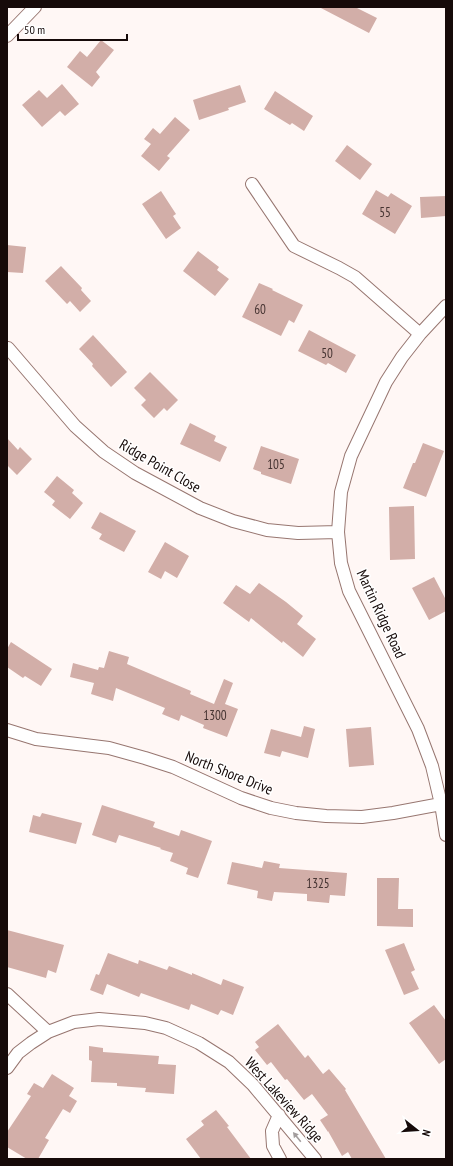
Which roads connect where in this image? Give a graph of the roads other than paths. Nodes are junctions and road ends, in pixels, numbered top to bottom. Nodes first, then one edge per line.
1 (35, 7) edge
2 (7, 36) edge
3 (252, 184) dead end
4 (446, 306) edge
5 (420, 334) junction
6 (8, 348) dead end
7 (338, 532) junction
8 (7, 730) edge
9 (441, 804) junction
10 (446, 834) edge
11 (7, 994) edge
12 (48, 1032) junction
13 (7, 1068) edge
14 (279, 1115) junction
15 (280, 1159) edge
16 (315, 1159) edge

1 - 2 street
3 - 5 street
4 - 5 street, Martin Ridge Road
5 - 7 street, Martin Ridge Road
6 - 7 street, Ridge Point Close
7 - 9 street, Martin Ridge Road
8 - 9 street, North Shore Drive
9 - 10 street, Martin Ridge Road
11 - 12 street
12 - 13 street, West Lakeview Ridge
12 - 14 street, West Lakeview Ridge
14 - 15 street
16 -> 14 street, West Lakeview Ridge

